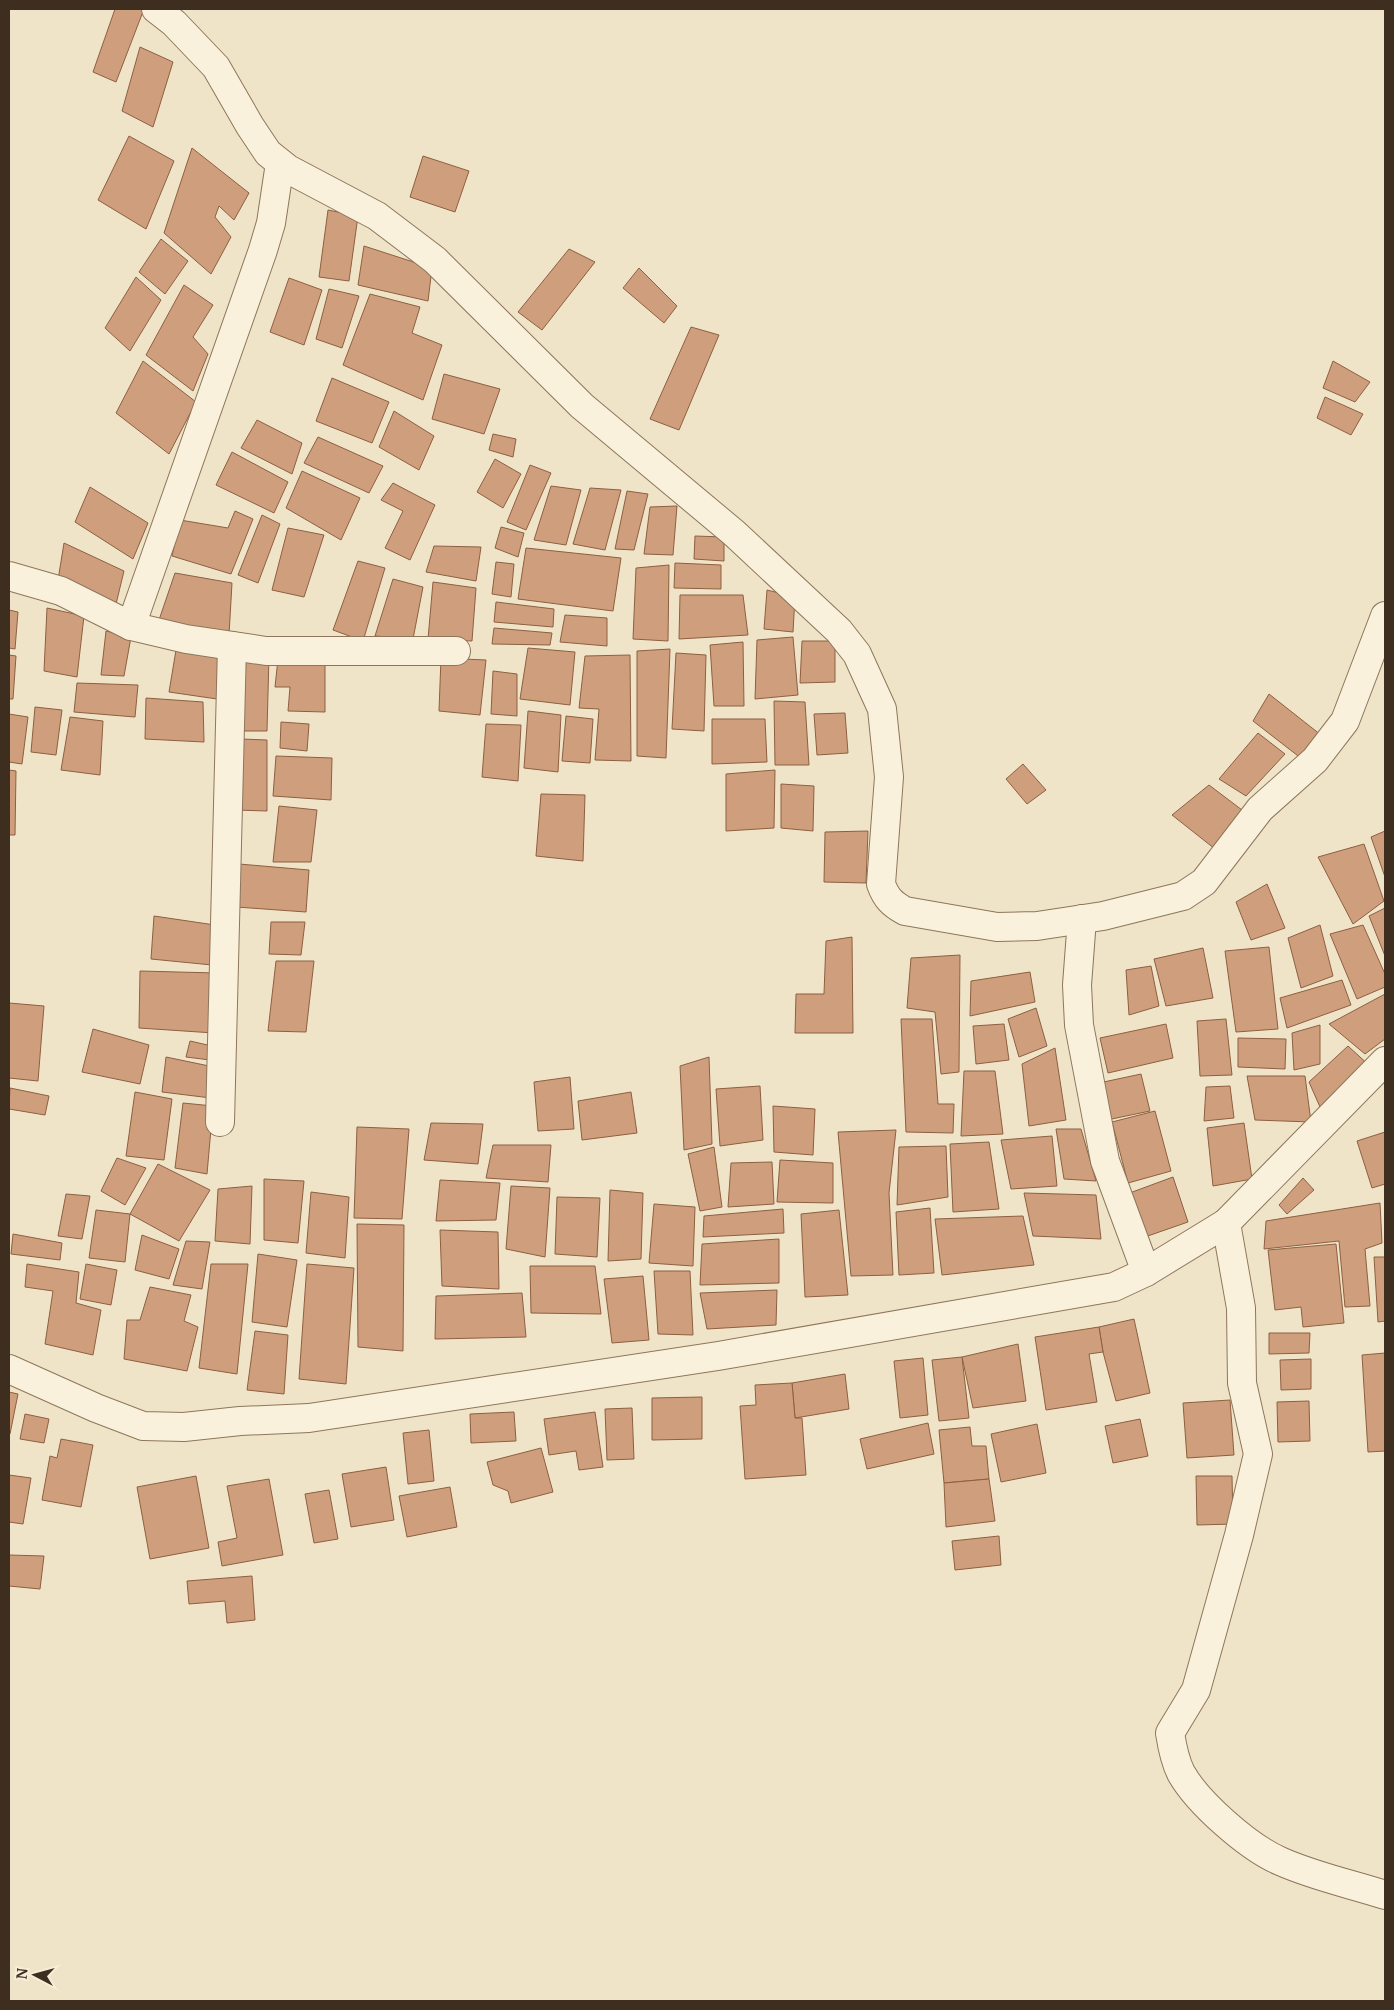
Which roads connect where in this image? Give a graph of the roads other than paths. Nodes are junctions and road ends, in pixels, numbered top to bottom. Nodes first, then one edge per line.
1 (156, 9) edge
2 (280, 163) junction
3 (9, 576) edge
4 (1385, 616) edge
5 (131, 626) junction
6 (232, 646) junction
7 (456, 651) dead end
8 (1082, 919) junction
9 (1385, 1061) edge
10 (220, 1122) dead end
11 (1226, 1223) junction
12 (1146, 1272) junction
13 (9, 1369) edge
14 (1385, 1896) edge

1 - 2 street
2 - 5 street
2 - 8 street
3 - 5 street
4 - 8 street
5 - 6 street
6 - 7 street
6 - 10 street
8 - 12 street
9 - 11 street
11 - 12 street
11 - 14 street
12 - 13 street

